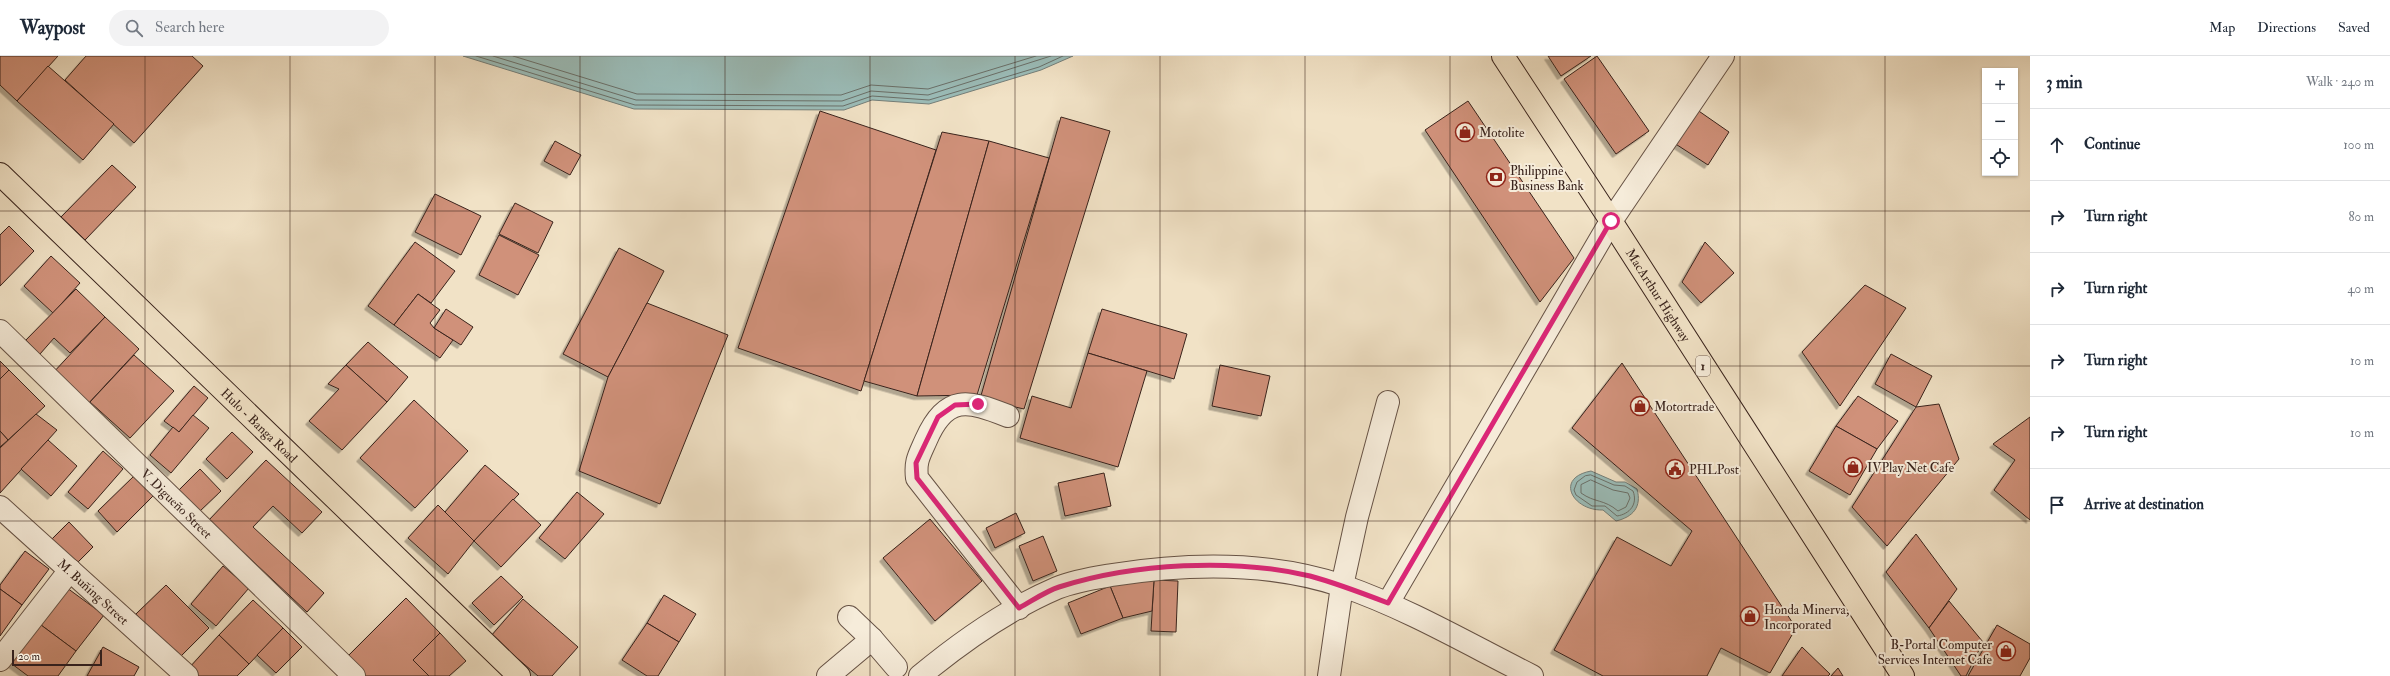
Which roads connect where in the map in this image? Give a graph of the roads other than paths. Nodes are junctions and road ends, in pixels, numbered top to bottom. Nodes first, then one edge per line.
1 (1503, 56) edge
2 (1723, 56) edge
3 (0, 174) edge
4 (1611, 221) junction
5 (0, 331) edge
6 (1388, 402) dead end
7 (1008, 416) dead end
8 (0, 507) edge
9 (70, 570) junction
10 (1342, 586) junction
11 (1388, 603) junction
12 (1019, 608) junction
13 (849, 617) dead end
14 (872, 639) junction
15 (0, 660) edge
16 (896, 667) dead end
17 (177, 672) edge
18 (354, 676) edge
19 (519, 676) edge
20 (828, 676) edge
21 (920, 676) edge
22 (1329, 676) edge
23 (1532, 676) edge
24 (1903, 676) edge

1 - 4 main road, MacArthur Highway / 1
2 - 4 street
3 - 19 main road, Hulo - Banga Road
4 - 11 street
4 - 24 main road, MacArthur Highway / 1
5 - 18 street, V. Digueño Street
6 - 10 street
7 - 12 street
8 - 9 street, M. Buñing Street
9 - 15 street
9 - 17 street, M. Buñing Street
10 - 11 street
10 - 12 street
10 - 22 street
11 - 23 street
12 - 21 street
13 - 14 street
14 - 16 street
14 - 20 street

